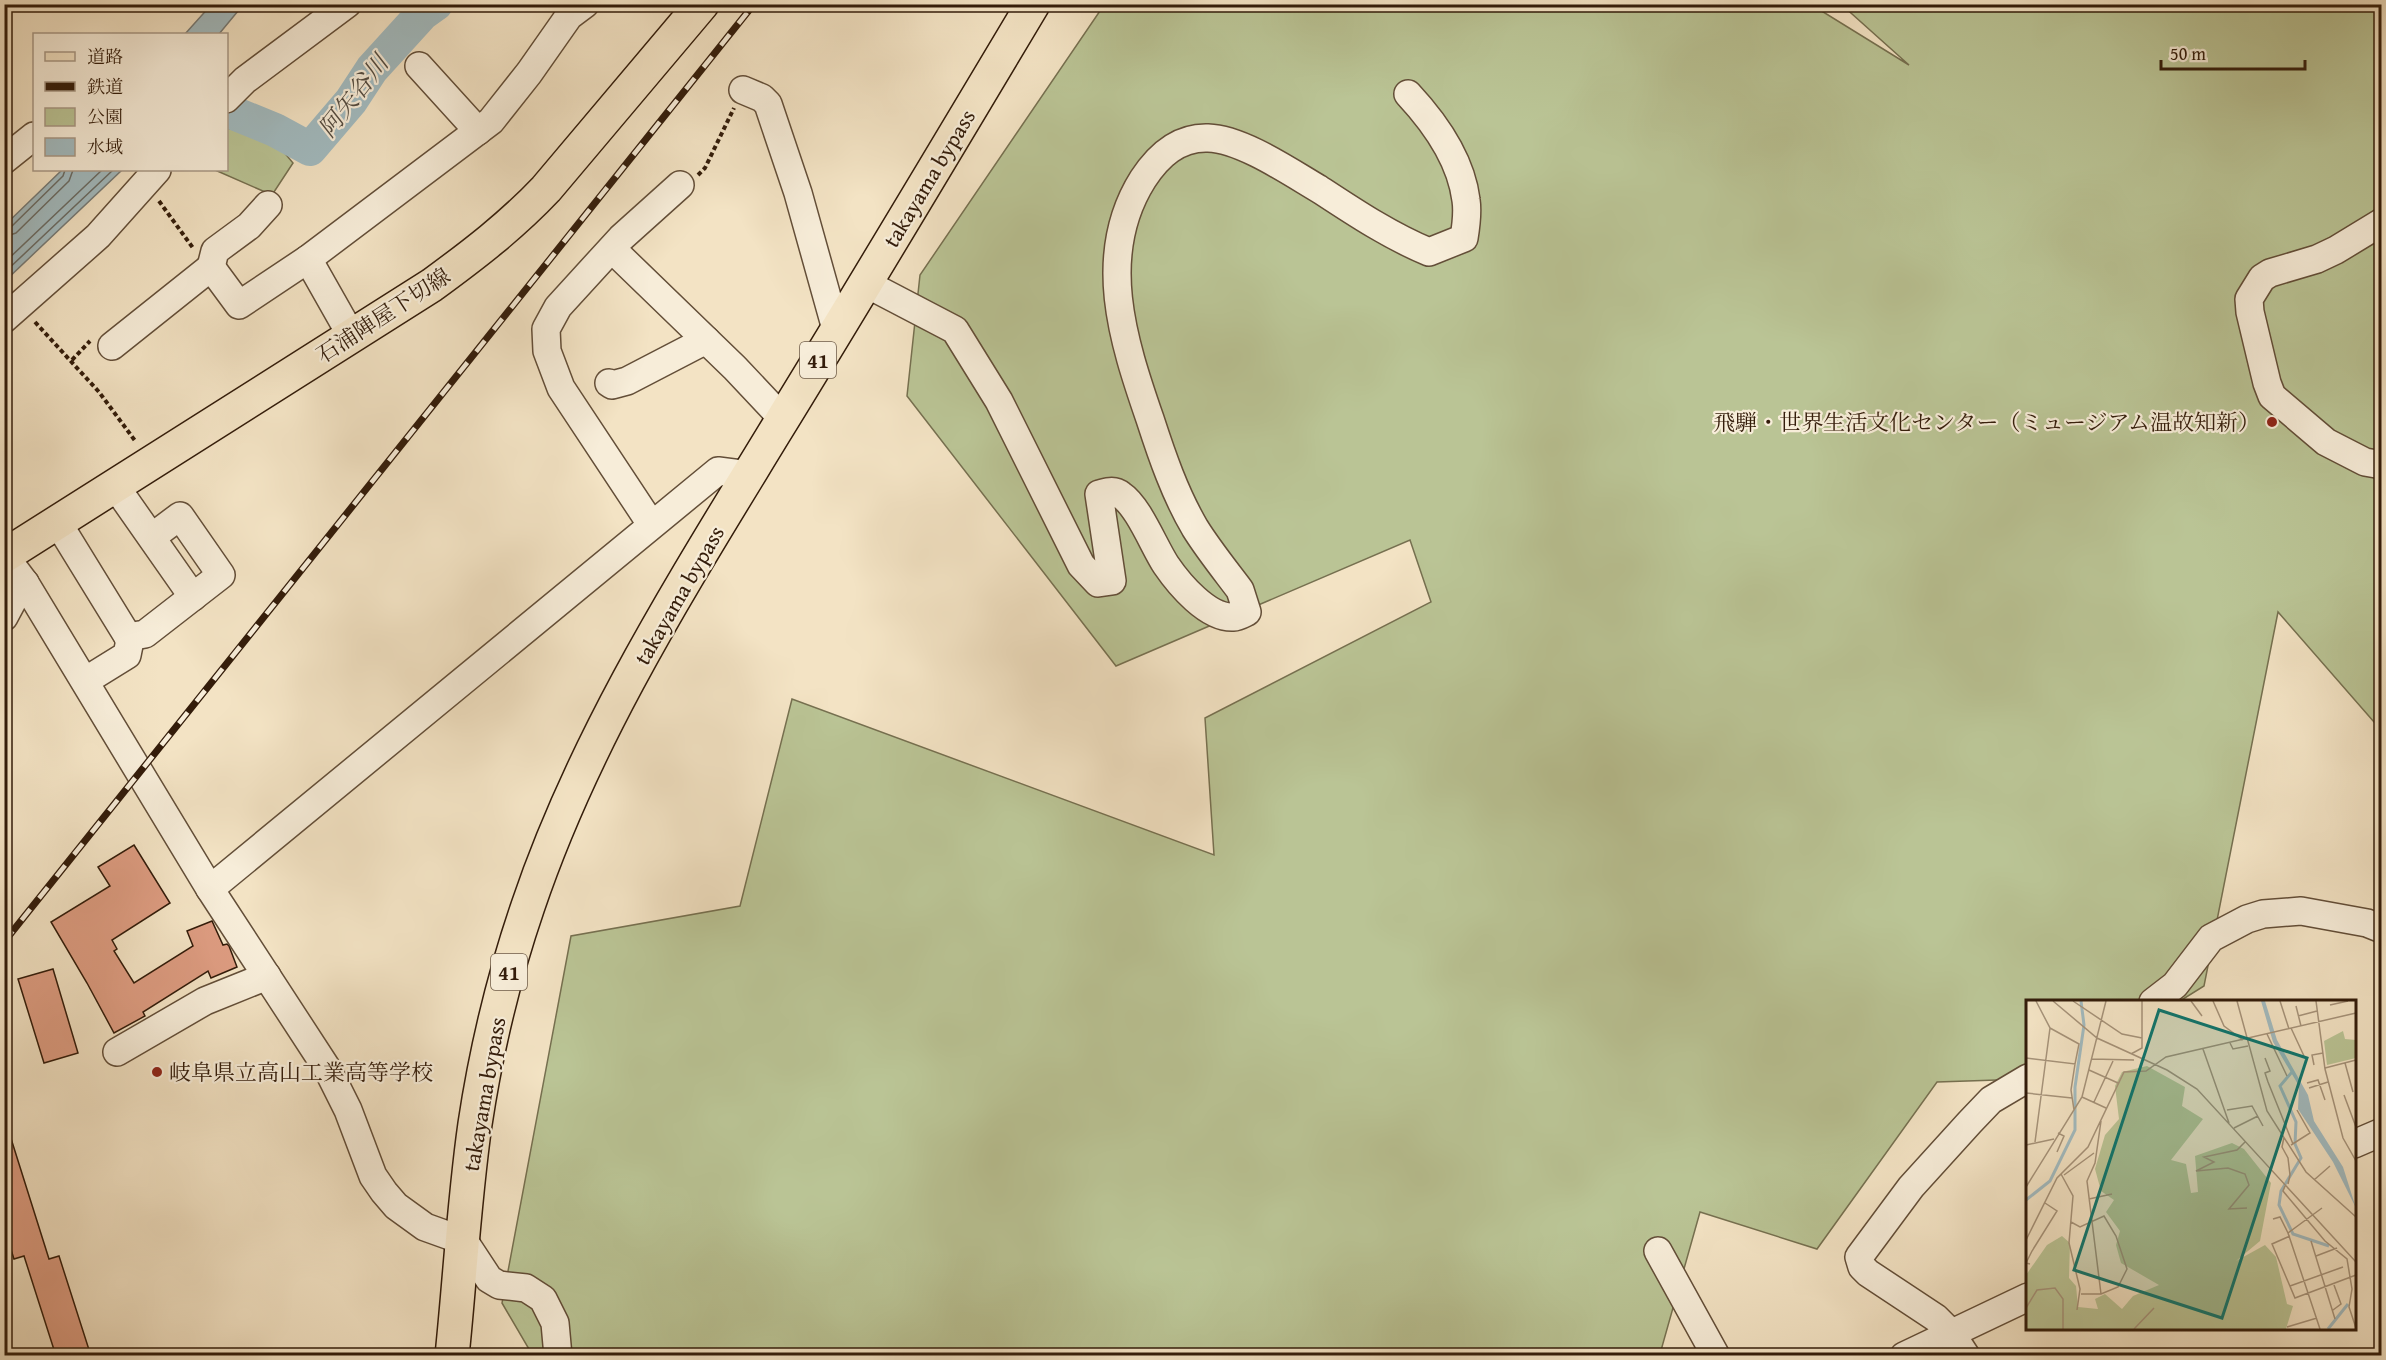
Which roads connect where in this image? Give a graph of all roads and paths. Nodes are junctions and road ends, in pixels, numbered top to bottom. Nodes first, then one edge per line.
1 (347, 4) edge
2 (585, 4) edge
3 (702, 4) edge
4 (1033, 4) edge
5 (419, 66) dead end
6 (743, 90) joint
7 (1408, 94) dead end
8 (229, 96) edge
9 (478, 131) junction
10 (33, 137) edge
11 (4, 160) edge
12 (152, 177) edge
13 (680, 185) joint
14 (268, 205) dead end
15 (2382, 222) edge
16 (612, 249) junction
17 (308, 259) junction
18 (210, 268) junction
19 (865, 283) junction
20 (12, 313) edge
21 (836, 329) junction
22 (351, 335) junction
23 (706, 340) junction
24 (112, 346) dead end
25 (609, 382) dead end
26 (783, 419) junction
27 (151, 463) junction
28 (2382, 465) edge
29 (749, 475) junction
30 (116, 487) junction
31 (58, 523) junction
32 (651, 524) junction
33 (152, 537) junction
34 (5, 556) edge
35 (25, 584) junction
36 (193, 597) junction
37 (4, 617) edge
38 (128, 637) junction
39 (85, 681) junction
40 (210, 889) junction
41 (2382, 929) edge
42 (267, 976) junction
43 (2156, 1000) edge
44 (117, 1052) dead end
45 (2026, 1079) edge
46 (2382, 1132) edge
47 (2356, 1144) edge
48 (464, 1241) junction
49 (1658, 1251) dead end
50 (2026, 1298) edge
51 (1951, 1333) junction
52 (452, 1356) edge
53 (460, 1356) edge
54 (558, 1356) edge
55 (1716, 1356) edge
56 (1904, 1356) edge
57 (1966, 1356) edge

1 - 8 street
2 - 9 street
3 - 22 main road, 石浦陣屋下切線
4 - 19 main road, takayama bypass / 41
5 - 9 street
6 - 13 path
6 - 21 street
7 - 19 street
9 - 17 street
10 - 11 street
12 - 18 path
12 - 20 street
13 - 16 street
14 - 18 street
15 - 28 street
16 - 23 street
16 - 32 street
17 - 18 street
17 - 22 street
18 - 24 street
19 - 21 main road, takayama bypass / 41
20 - 27 path
21 - 26 main road, takayama bypass / 41
22 - 27 main road, 石浦陣屋下切線
23 - 25 street
23 - 26 street
26 - 29 main road, takayama bypass / 41
27 - 30 main road, 石浦陣屋下切線
29 - 32 street
29 - 48 main road, takayama bypass / 41
30 - 31 main road, 石浦陣屋下切線
30 - 33 street
31 - 34 main road, 石浦陣屋下切線
31 - 38 street
32 - 40 street
33 - 36 street
33 - 36 street
34 - 35 street
35 - 37 street
35 - 39 street
36 - 38 street
38 - 39 street
39 - 40 street
40 - 42 street
41 - 43 street
42 - 44 street
42 - 48 street
45 - 51 street
46 - 47 street
48 - 52 main road, takayama bypass / 41
48 - 53 main road, takayama bypass / 41
48 - 54 street
49 - 55 street
50 - 51 street
51 - 56 street
51 - 57 street

